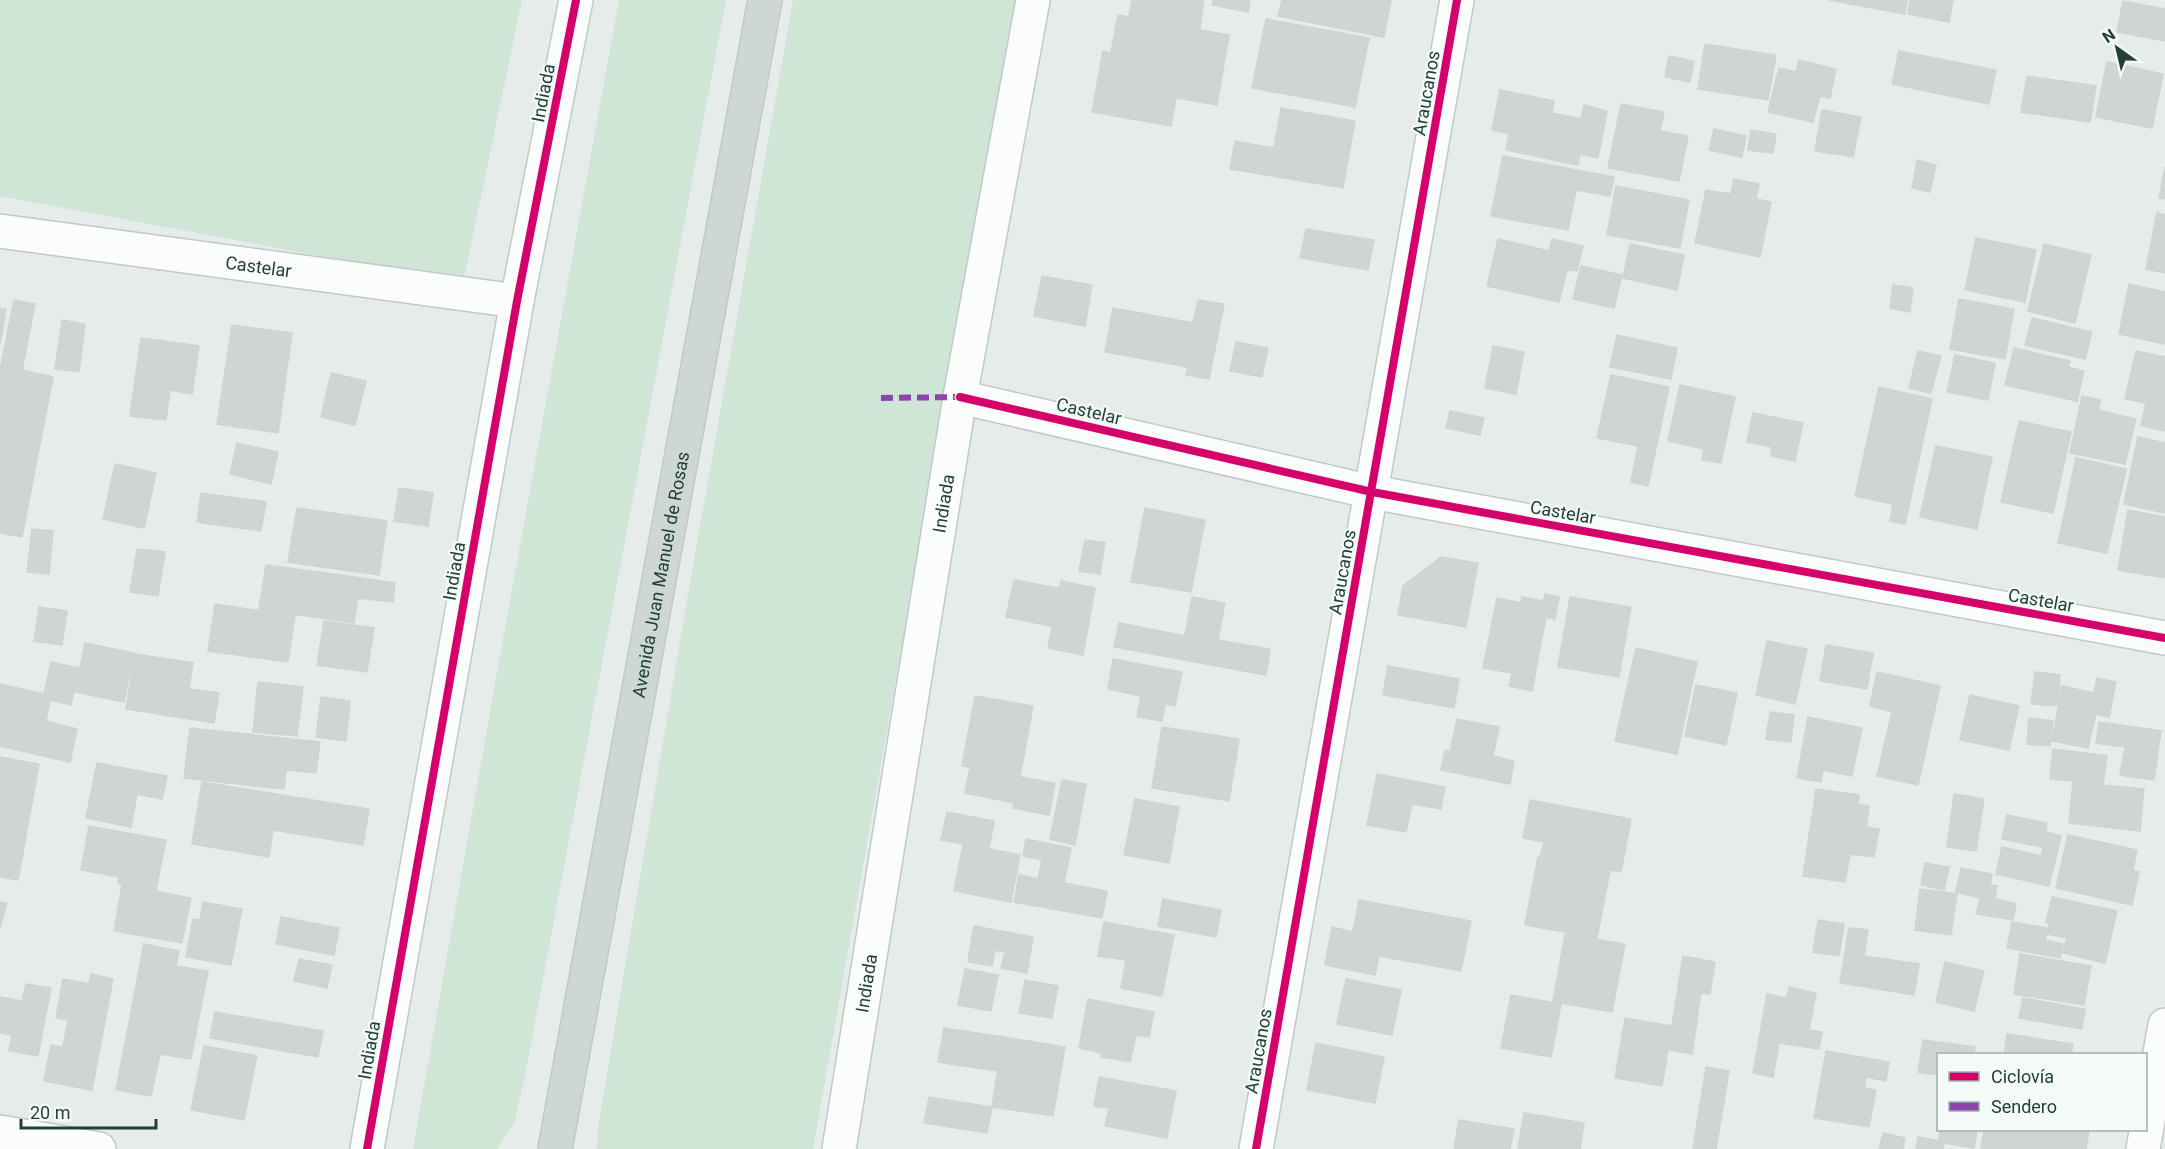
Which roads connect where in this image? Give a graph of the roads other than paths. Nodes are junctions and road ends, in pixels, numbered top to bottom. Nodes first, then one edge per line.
1 (576, 0) edge
2 (765, 0) edge
3 (1033, 0) edge
4 (1457, 0) edge
5 (0, 231) edge
6 (517, 301) junction
7 (960, 397) junction
8 (1372, 492) junction
9 (2165, 638) edge
10 (2165, 1025) edge
11 (0, 1132) edge
12 (99, 1149) edge
13 (367, 1149) edge
14 (555, 1149) edge
15 (838, 1149) edge
16 (1256, 1149) edge
17 (2144, 1149) edge

1 - 6 street, Indiada
2 - 14 main road, Avenida Juan Manuel de Rosas
3 - 7 street, Indiada
4 - 8 street, Araucanos
5 - 6 street, Castelar
6 - 13 street, Indiada
7 - 8 street, Castelar
7 - 15 street, Indiada
8 - 9 street, Castelar
8 - 16 street, Araucanos
10 - 17 street
11 - 12 street

